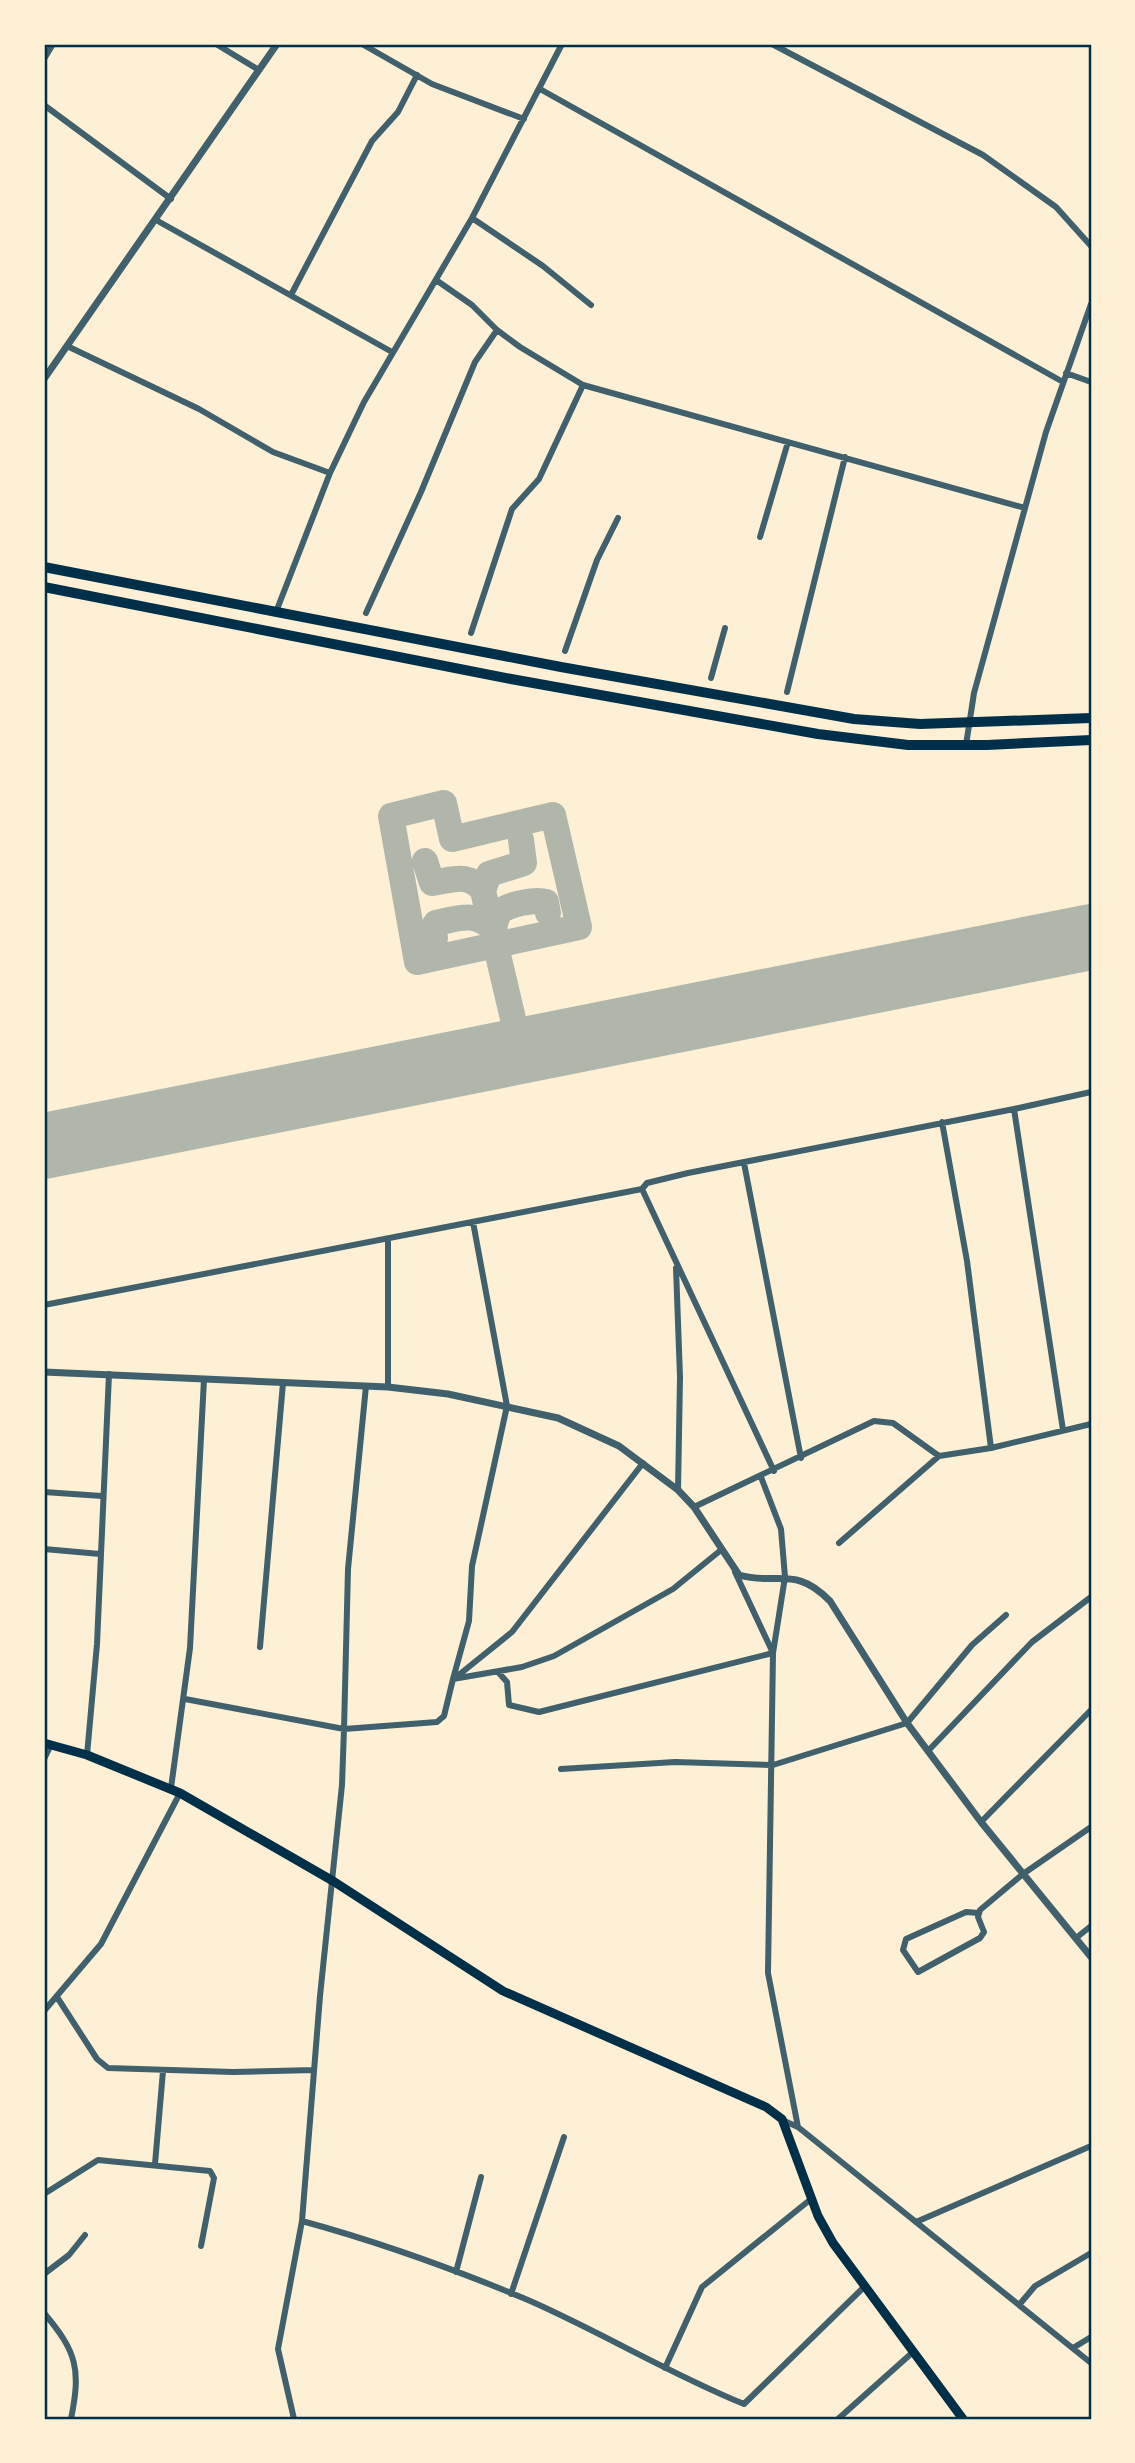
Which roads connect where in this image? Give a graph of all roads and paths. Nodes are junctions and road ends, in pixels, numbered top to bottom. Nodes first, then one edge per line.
1 (53, 44) edge
2 (216, 44) edge
3 (277, 44) edge
4 (362, 44) edge
5 (562, 44) edge
6 (772, 44) edge
7 (44, 59) edge
8 (258, 71) junction
9 (417, 75) junction
10 (540, 89) junction
11 (44, 104) edge
12 (524, 119) junction
13 (171, 199) junction
14 (472, 218) junction
15 (156, 220) junction
16 (1091, 246) edge
17 (436, 280) junction
18 (292, 293) junction
19 (1091, 303) edge
20 (591, 305) dead end
21 (497, 330) junction
22 (66, 346) junction
23 (392, 352) junction
24 (1066, 373) junction
25 (44, 379) edge
26 (1063, 382) junction
27 (1091, 383) edge
28 (583, 385) junction
29 (788, 442) junction
30 (845, 457) junction
31 (330, 473) junction
32 (1025, 508) junction
33 (618, 518) dead end
34 (760, 537) dead end
35 (44, 567) edge
36 (44, 587) edge
37 (276, 611) junction
38 (366, 613) dead end
39 (725, 628) dead end
40 (471, 633) dead end
41 (565, 651) dead end
42 (711, 678) dead end
43 (787, 692) dead end
44 (1091, 718) edge
45 (968, 724) junction
46 (1091, 740) edge
47 (966, 745) junction
48 (1091, 1092) edge
49 (1014, 1109) junction
50 (942, 1122) junction
51 (744, 1163) junction
52 (642, 1189) junction
53 (473, 1222) junction
54 (388, 1239) junction
55 (675, 1263) junction
56 (44, 1305) edge
57 (44, 1371) edge
58 (109, 1374) junction
59 (204, 1378) junction
60 (283, 1382) junction
61 (366, 1386) junction
62 (387, 1387) junction
63 (507, 1406) junction
64 (1091, 1423) edge
65 (1063, 1430) junction
66 (990, 1448) junction
67 (939, 1456) junction
68 (801, 1458) junction
69 (643, 1463) junction
70 (774, 1471) junction
71 (761, 1477) junction
72 (678, 1490) junction
73 (44, 1492) edge
74 (102, 1496) junction
75 (694, 1507) junction
76 (839, 1542) dead end
77 (44, 1549) edge
78 (722, 1550) junction
79 (100, 1554) junction
80 (734, 1570) junction
81 (785, 1577) junction
82 (1091, 1597) edge
83 (1006, 1615) dead end
84 (260, 1647) dead end
85 (773, 1653) junction
86 (498, 1672) junction
87 (453, 1679) junction
88 (185, 1699) junction
89 (1091, 1710) edge
90 (907, 1723) junction
91 (344, 1729) junction
92 (47, 1744) edge
93 (928, 1751) junction
94 (87, 1755) junction
95 (44, 1759) edge
96 (773, 1765) junction
97 (561, 1769) dead end
98 (171, 1788) junction
99 (180, 1793) junction
100 (981, 1822) junction
101 (1091, 1827) edge
102 (1023, 1874) junction
103 (333, 1881) junction
104 (979, 1913) junction
105 (1091, 1926) edge
106 (1076, 1938) junction
107 (1091, 1957) edge
108 (57, 1997) junction
109 (44, 2011) edge
110 (314, 2070) junction
111 (163, 2071) junction
112 (782, 2119) junction
113 (798, 2127) junction
114 (564, 2137) dead end
115 (1091, 2146) edge
116 (155, 2164) junction
117 (481, 2177) dead end
118 (44, 2194) edge
119 (811, 2199) junction
120 (302, 2221) junction
121 (916, 2222) junction
122 (85, 2235) dead end
123 (201, 2246) dead end
124 (1091, 2253) edge
125 (456, 2272) junction
126 (44, 2274) edge
127 (864, 2287) junction
128 (511, 2294) junction
129 (1019, 2305) junction
130 (44, 2313) edge
131 (1091, 2337) edge
132 (1073, 2348) junction
133 (913, 2352) junction
134 (1091, 2363) edge
135 (665, 2368) junction
136 (71, 2419) edge
137 (294, 2419) edge
138 (838, 2419) edge
139 (963, 2419) edge

1 - 7 street
2 - 8 street
3 - 8 street
4 - 9 street
5 - 10 street
6 - 16 street
8 - 13 street
9 - 12 street
9 - 18 street
10 - 12 street
10 - 26 street
11 - 13 street
12 - 14 street
13 - 15 street
14 - 17 street
14 - 20 street
15 - 18 street
15 - 22 street
17 - 21 street
17 - 23 street
18 - 23 street
19 - 24 street
21 - 28 street
21 - 38 street
22 - 25 street
22 - 31 street
23 - 31 street
24 - 26 street
24 - 27 street
26 - 32 street
28 - 29 street
28 - 40 street
29 - 30 street
29 - 34 street
30 - 32 street
30 - 43 street
31 - 37 street
32 - 45 street
33 - 41 street
35 - 37 highway
36 - 47 highway
37 - 45 highway
39 - 42 street
44 - 45 highway
45 - 47 street
46 - 47 highway
48 - 49 street
49 - 50 street
49 - 65 street
50 - 51 street
50 - 66 street
51 - 52 street
51 - 68 street
52 - 53 street
52 - 55 street
53 - 54 street
53 - 63 street
54 - 56 street
54 - 62 street
55 - 70 street
55 - 72 street
57 - 58 street
58 - 59 street
58 - 74 street
59 - 60 street
59 - 88 street
60 - 61 street
60 - 84 street
61 - 62 street
61 - 91 street
62 - 63 street
63 - 69 street
63 - 87 street
64 - 65 street
65 - 66 street
66 - 67 street
67 - 68 street
67 - 76 street
68 - 70 street
69 - 72 street
69 - 87 street
70 - 71 street
71 - 75 street
71 - 81 street
72 - 75 street
73 - 74 street
74 - 79 street
75 - 78 street
77 - 79 street
78 - 80 street
78 - 86 street
79 - 94 street
80 - 81 street
80 - 85 street
81 - 85 street
81 - 90 street
82 - 93 street
83 - 90 street
85 - 86 street
85 - 96 street
86 - 87 street
87 - 91 street
88 - 91 street
88 - 98 street
89 - 100 street
90 - 93 street
90 - 96 street
91 - 103 street
92 - 94 main road
92 - 95 street
93 - 100 street
94 - 98 main road
96 - 97 street
96 - 113 street
98 - 99 main road
99 - 103 main road
99 - 108 street
100 - 102 street
101 - 102 street
102 - 104 street
102 - 106 street
103 - 110 street
103 - 112 main road
104 - 104 street
105 - 106 street
106 - 107 street
108 - 109 street
108 - 111 street
110 - 111 street
110 - 120 street
111 - 116 street
112 - 113 street
112 - 119 main road
113 - 121 street
114 - 128 street
115 - 121 street
116 - 118 street
116 - 123 street
117 - 125 street
119 - 127 main road
119 - 135 street
120 - 125 street
120 - 137 street
121 - 129 street
122 - 126 street
124 - 129 street
125 - 128 street
127 - 133 main road
127 - 135 street
128 - 135 street
129 - 132 street
130 - 136 street
131 - 132 street
132 - 134 street
133 - 138 street
133 - 139 main road

